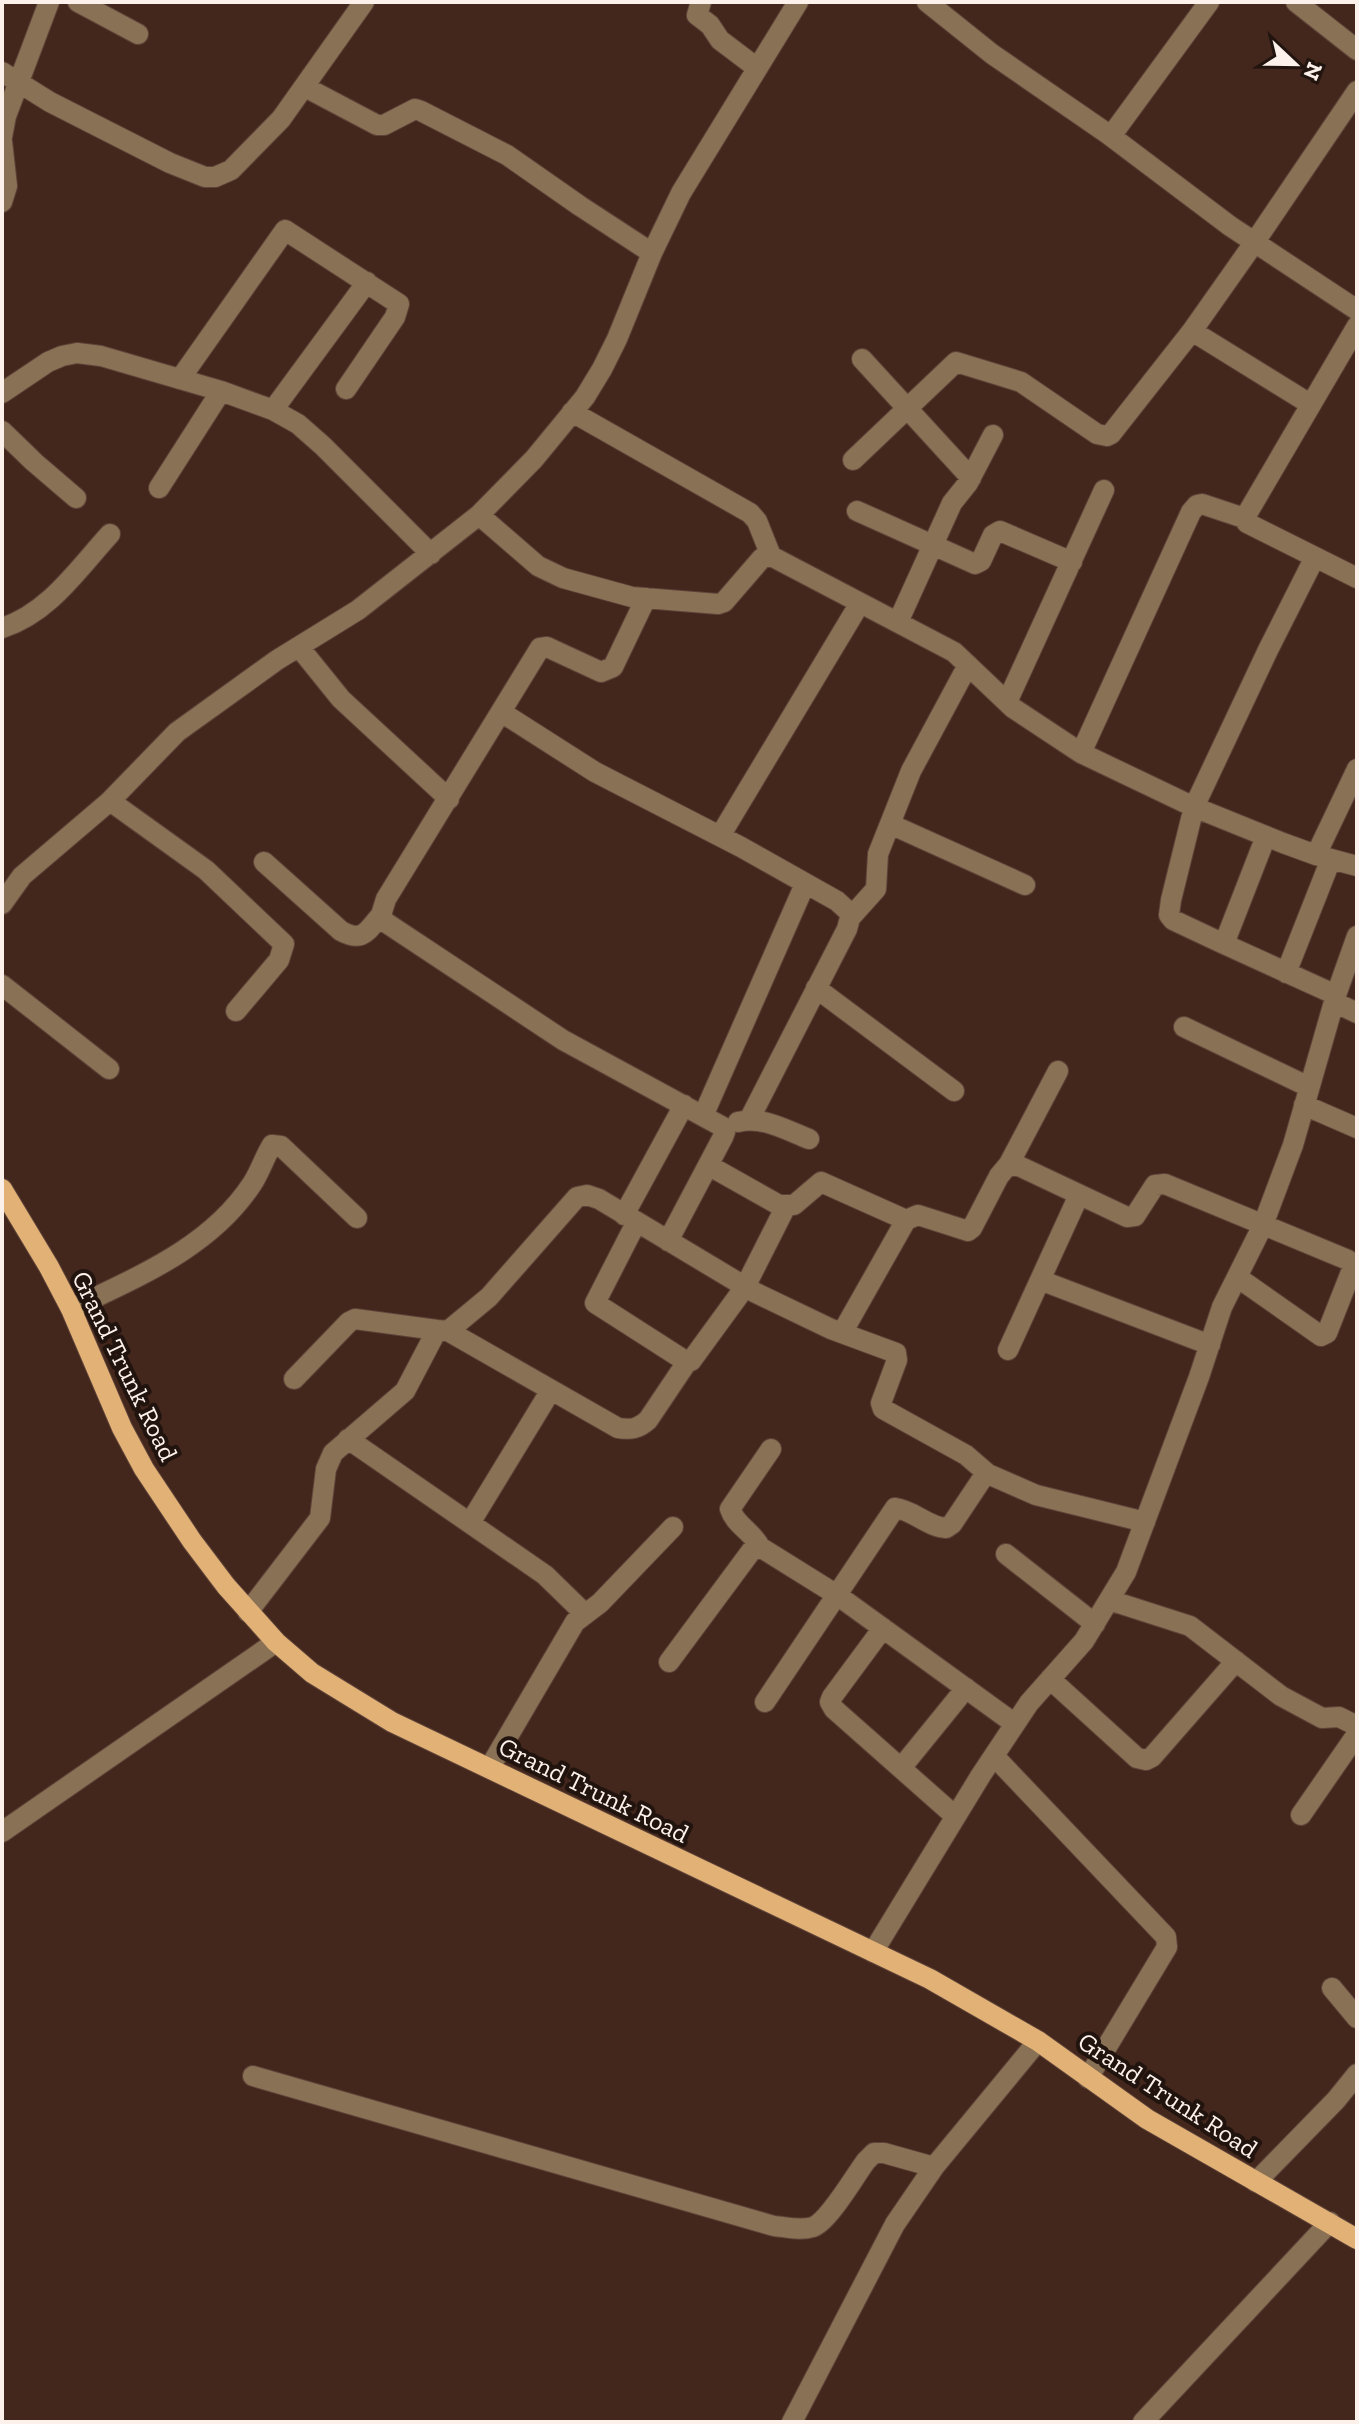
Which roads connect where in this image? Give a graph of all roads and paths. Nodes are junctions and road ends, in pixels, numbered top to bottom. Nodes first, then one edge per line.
1 (49, 2) edge
2 (78, 2) edge
3 (364, 2) edge
4 (701, 2) edge
5 (798, 2) edge
6 (927, 2) edge
7 (1209, 2) edge
8 (1303, 4) edge
9 (138, 34) dead end
10 (1357, 50) edge
11 (757, 68) junction
12 (2, 72) edge
13 (19, 84) junction
14 (305, 87) junction
15 (1357, 91) edge
16 (1111, 136) junction
17 (2, 139) edge
18 (2, 202) edge
19 (1254, 243) junction
20 (652, 253) junction
21 (367, 282) junction
22 (1357, 310) edge
23 (1357, 326) edge
24 (1192, 331) junction
25 (862, 359) dead end
26 (180, 379) junction
27 (346, 389) dead end
28 (221, 391) junction
29 (2, 393) edge
30 (1310, 404) junction
31 (906, 408) junction
32 (273, 410) junction
33 (572, 412) junction
34 (2, 431) edge
35 (993, 435) dead end
36 (853, 460) dead end
37 (971, 478) junction
38 (159, 488) dead end
39 (1104, 490) dead end
40 (76, 498) dead end
41 (857, 511) dead end
42 (479, 515) junction
43 (1244, 518) junction
44 (110, 534) dead end
45 (932, 545) junction
46 (431, 554) junction
47 (771, 556) junction
48 (1315, 557) junction
49 (1072, 562) junction
50 (1357, 578) edge
51 (646, 598) junction
52 (860, 603) junction
53 (898, 622) junction
54 (2, 628) edge
55 (299, 647) junction
56 (968, 665) junction
57 (1007, 702) junction
58 (501, 712) junction
59 (1081, 753) junction
60 (1357, 769) edge
61 (449, 799) junction
62 (110, 801) junction
63 (1194, 807) junction
64 (890, 824) junction
65 (720, 836) junction
66 (1266, 836) junction
67 (1324, 857) junction
68 (264, 862) dead end
69 (1357, 866) edge
70 (805, 884) junction
71 (1025, 885) dead end
72 (2, 904) edge
73 (381, 915) junction
74 (850, 918) junction
75 (1357, 936) edge
76 (1224, 944) junction
77 (1286, 973) junction
78 (2, 985) edge
79 (816, 988) junction
80 (1335, 999) junction
81 (236, 1011) dead end
82 (1357, 1013) edge
83 (1184, 1027) dead end
84 (109, 1069) dead end
85 (1058, 1071) dead end
86 (954, 1091) dead end
87 (1306, 1096) junction
88 (684, 1105) junction
89 (703, 1116) junction
90 (749, 1120) junction
91 (723, 1127) junction
92 (1357, 1128) edge
93 (809, 1139) dead end
94 (1009, 1164) junction
95 (708, 1165) junction
96 (2, 1189) edge
97 (1079, 1195) junction
98 (786, 1206) junction
99 (357, 1218) dead end
100 (630, 1219) junction
101 (906, 1220) junction
102 (1263, 1225) junction
103 (668, 1241) junction
104 (1237, 1277) junction
105 (1040, 1280) junction
106 (745, 1287) junction
107 (71, 1309) junction
108 (442, 1330) junction
109 (842, 1333) junction
110 (1210, 1345) junction
111 (1008, 1350) dead end
112 (687, 1362) junction
113 (294, 1379) dead end
114 (551, 1390) junction
115 (348, 1439) junction
116 (771, 1449) dead end
117 (988, 1474) junction
118 (1145, 1522) junction
119 (470, 1523) junction
120 (673, 1527) dead end
121 (760, 1547) junction
122 (1006, 1554) dead end
123 (837, 1595) junction
124 (1109, 1600) junction
125 (248, 1612) junction
126 (584, 1613) junction
127 (1095, 1624) junction
128 (883, 1628) junction
129 (276, 1642) junction
130 (1236, 1661) junction
131 (669, 1662) dead end
132 (1050, 1679) junction
133 (966, 1688) junction
134 (765, 1702) dead end
135 (1015, 1724) junction
136 (1357, 1726) edge
137 (1357, 1734) edge
138 (994, 1756) junction
139 (490, 1767) junction
140 (901, 1768) junction
141 (1301, 1815) dead end
142 (955, 1816) junction
143 (2, 1832) edge
144 (873, 1952) junction
145 (1332, 1988) dead end
146 (1357, 2018) edge
147 (1038, 2041) junction
148 (1357, 2074) edge
149 (253, 2076) dead end
150 (1088, 2078) junction
151 (934, 2167) junction
152 (1256, 2182) junction
153 (1330, 2222) junction
154 (1357, 2239) edge
155 (792, 2422) edge
156 (1143, 2422) edge

1 - 13 street
2 - 9 street
3 - 14 street
4 - 11 street
5 - 11 street
6 - 16 street
7 - 16 street
8 - 10 street
11 - 20 street
12 - 13 street
13 - 14 street
13 - 17 street
14 - 20 street
15 - 19 street
16 - 19 street
17 - 18 street
19 - 22 street
19 - 24 street
20 - 33 street
21 - 26 street
21 - 27 street
21 - 32 street
23 - 30 street
24 - 30 street
24 - 31 street
25 - 31 street
26 - 28 street
26 - 29 street
28 - 32 street
28 - 38 street
30 - 43 street
31 - 36 street
31 - 37 street
32 - 46 street
33 - 42 street
33 - 47 street
34 - 40 street
35 - 37 street
37 - 45 street
39 - 49 street
41 - 45 street
42 - 46 street
42 - 51 street
43 - 48 street
43 - 59 street
44 - 54 street
45 - 49 street
45 - 53 street
46 - 55 street
47 - 51 street
47 - 52 street
48 - 50 street
48 - 63 street
49 - 57 street
51 - 58 street
52 - 53 street
52 - 65 street
53 - 56 street
55 - 61 street
55 - 62 street
56 - 57 street
56 - 64 street
57 - 59 street
58 - 61 street
58 - 65 street
59 - 63 street
60 - 67 street
61 - 73 street
62 - 72 street
62 - 81 street
63 - 66 street
63 - 76 street
64 - 71 street
64 - 74 street
65 - 70 street
66 - 67 street
66 - 76 street
67 - 69 street
67 - 77 street
68 - 73 street
70 - 74 street
70 - 89 street
73 - 88 street
74 - 79 street
75 - 80 street
76 - 77 street
77 - 80 street
78 - 84 street
79 - 86 street
79 - 90 street
80 - 82 street
80 - 87 street
83 - 87 street
85 - 94 street
87 - 92 street
87 - 102 street
88 - 89 street
88 - 100 street
89 - 91 street
90 - 91 street
90 - 93 street
91 - 95 street
94 - 97 street
94 - 101 street
95 - 98 street
95 - 103 street
96 - 107 main road, Grand Trunk Road
97 - 102 street
97 - 105 street
98 - 101 street
98 - 106 street
99 - 107 street
100 - 103 street
100 - 108 street
100 - 112 street
101 - 109 street
102 - 104 street
102 - 104 street
103 - 106 street
104 - 110 street
105 - 110 street
105 - 111 street
106 - 109 street
106 - 112 street
107 - 125 main road, Grand Trunk Road
108 - 113 street
108 - 114 street
108 - 115 street
109 - 117 street
110 - 118 street
112 - 114 street
114 - 119 street
115 - 119 street
115 - 125 street
116 - 121 street
117 - 118 street
117 - 123 street
118 - 124 street
119 - 126 street
120 - 126 street
121 - 123 street
121 - 131 street
122 - 127 street
123 - 128 street
123 - 134 street
124 - 127 street
124 - 130 street
125 - 129 main road, Grand Trunk Road
126 - 139 street
127 - 132 street
128 - 133 street
128 - 140 street
129 - 139 main road, Grand Trunk Road
129 - 143 street
130 - 132 street
130 - 136 street
132 - 135 street
133 - 135 street
133 - 140 street
135 - 138 street
137 - 141 street
138 - 142 street
138 - 150 street
139 - 144 main road, Grand Trunk Road
140 - 142 street
142 - 144 street
144 - 147 main road, Grand Trunk Road
145 - 146 street
147 - 150 main road, Grand Trunk Road
147 - 151 street
148 - 152 street
149 - 151 street
150 - 152 main road, Grand Trunk Road
151 - 155 street
152 - 153 main road, Grand Trunk Road
153 - 154 main road, Grand Trunk Road
153 - 156 street

